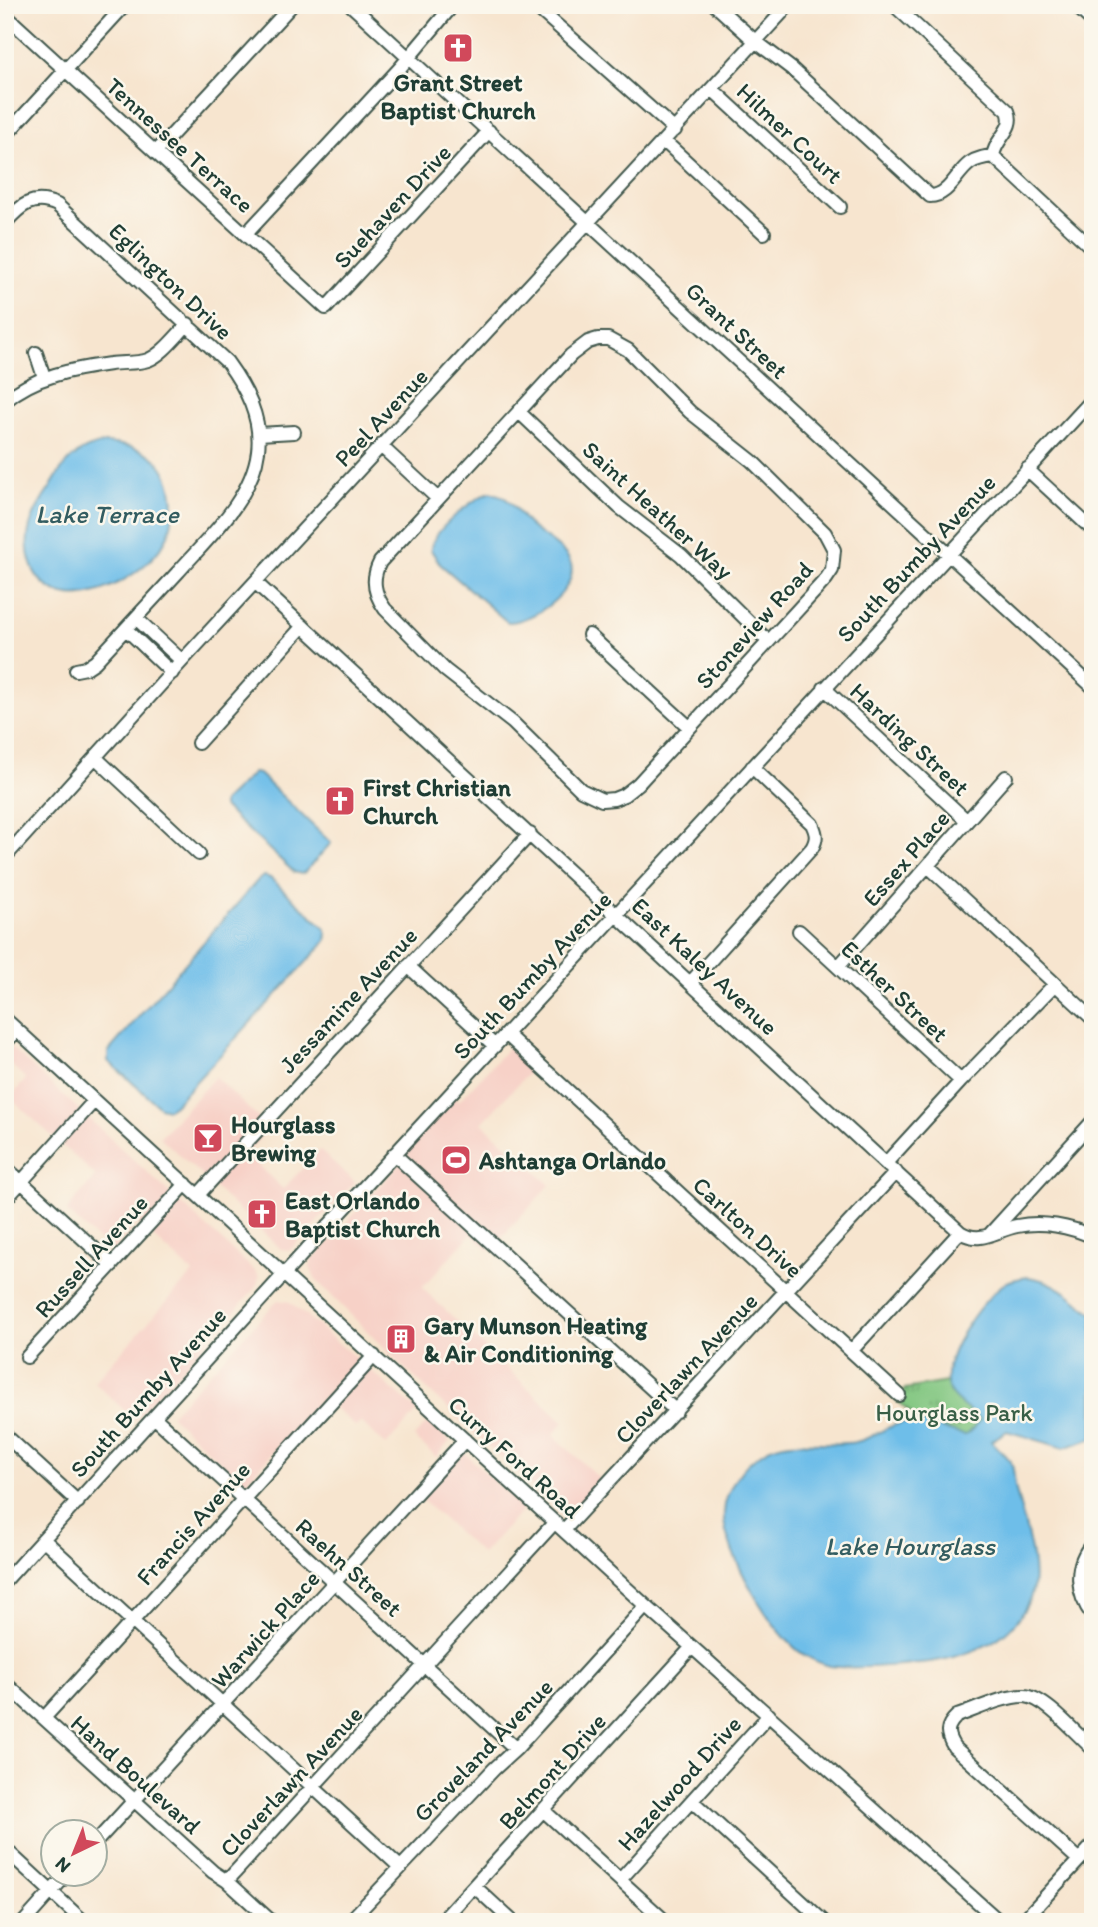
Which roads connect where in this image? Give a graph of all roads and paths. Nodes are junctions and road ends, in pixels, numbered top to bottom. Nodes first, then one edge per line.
1 (125, 5) edge
2 (292, 5) edge
3 (351, 5) edge
4 (453, 5) edge
5 (534, 5) edge
6 (715, 5) edge
7 (789, 5) edge
8 (894, 5) edge
9 (1074, 5) edge
10 (5, 15) edge
11 (1093, 22) edge
12 (755, 41) junction
13 (408, 58) junction
14 (66, 70) junction
15 (712, 89) junction
16 (675, 130) junction
17 (489, 131) junction
18 (5, 135) edge
19 (664, 141) junction
20 (156, 152) junction
21 (993, 156) junction
22 (840, 207) dead end
23 (5, 223) edge
24 (588, 223) junction
25 (764, 233) dead end
26 (246, 234) junction
27 (1093, 249) edge
28 (326, 308) joint
29 (188, 324) junction
30 (36, 353) dead end
31 (44, 377) junction
32 (1093, 399) edge
33 (5, 401) edge
34 (519, 412) junction
35 (295, 432) dead end
36 (259, 435) junction
37 (382, 447) junction
38 (1027, 469) junction
39 (439, 499) junction
40 (1093, 530) edge
41 (949, 554) junction
42 (256, 583) junction
43 (136, 618) junction
44 (303, 626) junction
45 (126, 629) junction
46 (589, 635) dead end
47 (768, 641) junction
48 (182, 661) junction
49 (76, 670) dead end
50 (172, 673) junction
51 (1093, 687) edge
52 (824, 688) junction
53 (689, 727) junction
54 (198, 743) dead end
55 (96, 758) junction
56 (752, 767) junction
57 (1006, 776) dead end
58 (966, 820) junction
59 (530, 834) junction
60 (198, 854) dead end
61 (5, 857) edge
62 (929, 867) junction
63 (617, 914) junction
64 (799, 931) dead end
65 (408, 966) junction
66 (838, 967) junction
67 (691, 982) junction
68 (1055, 984) junction
69 (5, 1019) edge
70 (1093, 1019) edge
71 (17, 1030) junction
72 (506, 1034) junction
73 (5, 1042) edge
74 (495, 1046) junction
75 (961, 1081) junction
76 (94, 1101) junction
77 (1093, 1121) edge
78 (394, 1154) junction
79 (5, 1167) edge
80 (891, 1167) junction
81 (22, 1182) junction
82 (186, 1184) junction
83 (198, 1195) junction
84 (5, 1200) edge
85 (960, 1232) junction
86 (987, 1236) junction
87 (1093, 1237) edge
88 (112, 1265) junction
89 (284, 1274) junction
90 (787, 1291) junction
91 (852, 1350) junction
92 (374, 1356) junction
93 (27, 1357) dead end
94 (899, 1395) dead end
95 (676, 1412) junction
96 (154, 1417) junction
97 (5, 1435) edge
98 (465, 1440) junction
99 (243, 1499) junction
100 (78, 1502) junction
101 (559, 1526) junction
102 (43, 1539) junction
103 (1093, 1543) edge
104 (5, 1581) edge
105 (334, 1583) junction
106 (646, 1606) junction
107 (1093, 1616) edge
108 (131, 1621) junction
109 (692, 1647) junction
110 (426, 1665) junction
111 (5, 1683) edge
112 (223, 1706) junction
113 (769, 1715) junction
114 (44, 1718) junction
115 (516, 1749) junction
116 (1093, 1749) edge
117 (314, 1788) junction
118 (134, 1800) junction
119 (692, 1801) junction
120 (544, 1811) junction
121 (108, 1829) edge
122 (1093, 1845) edge
123 (5, 1849) edge
124 (1079, 1860) junction
125 (400, 1867) junction
126 (620, 1880) junction
127 (227, 1881) junction
128 (474, 1886) junction
129 (55, 1888) edge
130 (52, 1892) junction
131 (24, 1922) edge
132 (84, 1922) edge
133 (272, 1922) edge
134 (349, 1922) edge
135 (441, 1922) edge
136 (513, 1922) edge
137 (666, 1922) edge
138 (824, 1922) edge
139 (1000, 1922) edge
140 (1022, 1922) edge

1 - 14 street
2 - 20 street
3 - 13 street, Grant Street
4 - 13 street
5 - 16 street
6 - 12 street
7 - 12 street, Peel Avenue
8 - 21 street
9 - 11 street
10 - 14 street, Tennessee Terrace
12 - 15 street, Peel Avenue
12 - 21 street
13 - 17 street, Grant Street
13 - 26 street
14 - 18 street
14 - 20 street, Tennessee Terrace
15 - 16 street, Peel Avenue
15 - 22 street, Hilmer Court
16 - 19 street, Peel Avenue
17 - 24 street, Grant Street
17 - 28 street, Suehaven Drive
19 - 24 street, Peel Avenue
19 - 25 street
20 - 26 street, Tennessee Terrace
21 - 27 street
23 - 29 street, Eglington Drive
24 - 37 street, Peel Avenue
24 - 41 street, Grant Street
26 - 28 street, Tennessee Terrace
29 - 31 street
29 - 36 street, Eglington Drive
30 - 31 street
31 - 33 street
32 - 38 street, South Bumby Avenue
34 - 39 street, Stoneview Road
34 - 47 street, Saint Heather Way
34 - 47 street, Stoneview Road
35 - 36 street
36 - 43 street
37 - 39 street
37 - 42 street, Peel Avenue
38 - 40 street
38 - 41 street, South Bumby Avenue
39 - 53 street, Stoneview Road
41 - 51 street, Grant Street
41 - 52 street, South Bumby Avenue
42 - 44 street, East Kaley Avenue
42 - 48 street, Peel Avenue
43 - 45 street
43 - 48 street
44 - 54 street
44 - 59 street, East Kaley Avenue
45 - 49 street
45 - 50 street
46 - 53 street
47 - 53 street, Stoneview Road
48 - 50 street, Peel Avenue
50 - 55 street, Peel Avenue
52 - 56 street, South Bumby Avenue
52 - 58 street, Harding Street
55 - 60 street
55 - 61 street, Peel Avenue
56 - 63 street, South Bumby Avenue
56 - 67 street
57 - 58 street, Essex Place
58 - 62 street, Essex Place
59 - 63 street, East Kaley Avenue
59 - 65 street, Jessamine Avenue
62 - 66 street, Essex Place
62 - 68 street
63 - 67 street, East Kaley Avenue
63 - 72 street, South Bumby Avenue
64 - 66 street, Esther Street
65 - 74 street
65 - 83 street, Jessamine Avenue
66 - 75 street, Esther Street
67 - 80 street, East Kaley Avenue
68 - 70 street
68 - 75 street, Cloverlawn Avenue
69 - 71 street, Curry Ford Road
71 - 73 street
71 - 76 street, Curry Ford Road
72 - 74 street, South Bumby Avenue
72 - 90 street, Carlton Drive
74 - 78 street, South Bumby Avenue
75 - 80 street, Cloverlawn Avenue
76 - 81 street
76 - 82 street, Curry Ford Road
77 - 86 street
78 - 89 street, South Bumby Avenue
78 - 95 street
79 - 81 street
80 - 85 street, East Kaley Avenue
80 - 90 street, Cloverlawn Avenue
81 - 84 street
81 - 88 street
82 - 83 street, Curry Ford Road
82 - 88 street, Russell Avenue
83 - 89 street, Curry Ford Road
85 - 86 street
85 - 91 street
86 - 87 street
88 - 93 street, Russell Avenue
89 - 92 street, Curry Ford Road
89 - 96 street, South Bumby Avenue
90 - 91 street, Carlton Drive
90 - 95 street, Cloverlawn Avenue
91 - 94 street, Carlton Drive
92 - 98 street, Curry Ford Road
92 - 99 street, Francis Avenue
95 - 101 street, Cloverlawn Avenue
96 - 99 street, Raehn Street
96 - 100 street, South Bumby Avenue
97 - 100 street
98 - 101 street, Curry Ford Road
98 - 105 street, Warwick Place
99 - 105 street, Raehn Street
99 - 108 street, Francis Avenue
100 - 102 street, South Bumby Avenue
101 - 106 street, Curry Ford Road
101 - 110 street, Cloverlawn Avenue
102 - 104 street, South Bumby Avenue
102 - 108 street
103 - 107 street
105 - 110 street, Raehn Street
105 - 112 street, Warwick Place
106 - 109 street, Curry Ford Road
106 - 115 street, Groveland Avenue
108 - 112 street
108 - 114 street, Francis Avenue
109 - 113 street, Curry Ford Road
109 - 120 street, Belmont Drive
110 - 115 street, Raehn Street
110 - 117 street, Cloverlawn Avenue
111 - 114 street, Hand Boulevard
112 - 117 street
112 - 118 street, Warwick Place
113 - 119 street, Hazelwood Drive
113 - 139 street, Curry Ford Road
114 - 118 street, Hand Boulevard
115 - 125 street, Groveland Avenue
116 - 124 street
117 - 125 street
117 - 127 street, Cloverlawn Avenue
118 - 121 street, Warwick Place
118 - 127 street, Hand Boulevard
119 - 126 street, Hazelwood Drive
119 - 138 street
120 - 126 street
120 - 128 street, Belmont Drive
122 - 124 street
123 - 130 street
124 - 140 street
125 - 134 street, Groveland Avenue
126 - 137 street
127 - 133 street, Hand Boulevard
128 - 135 street, Belmont Drive
128 - 136 street
129 - 130 street
130 - 131 street
130 - 132 street

